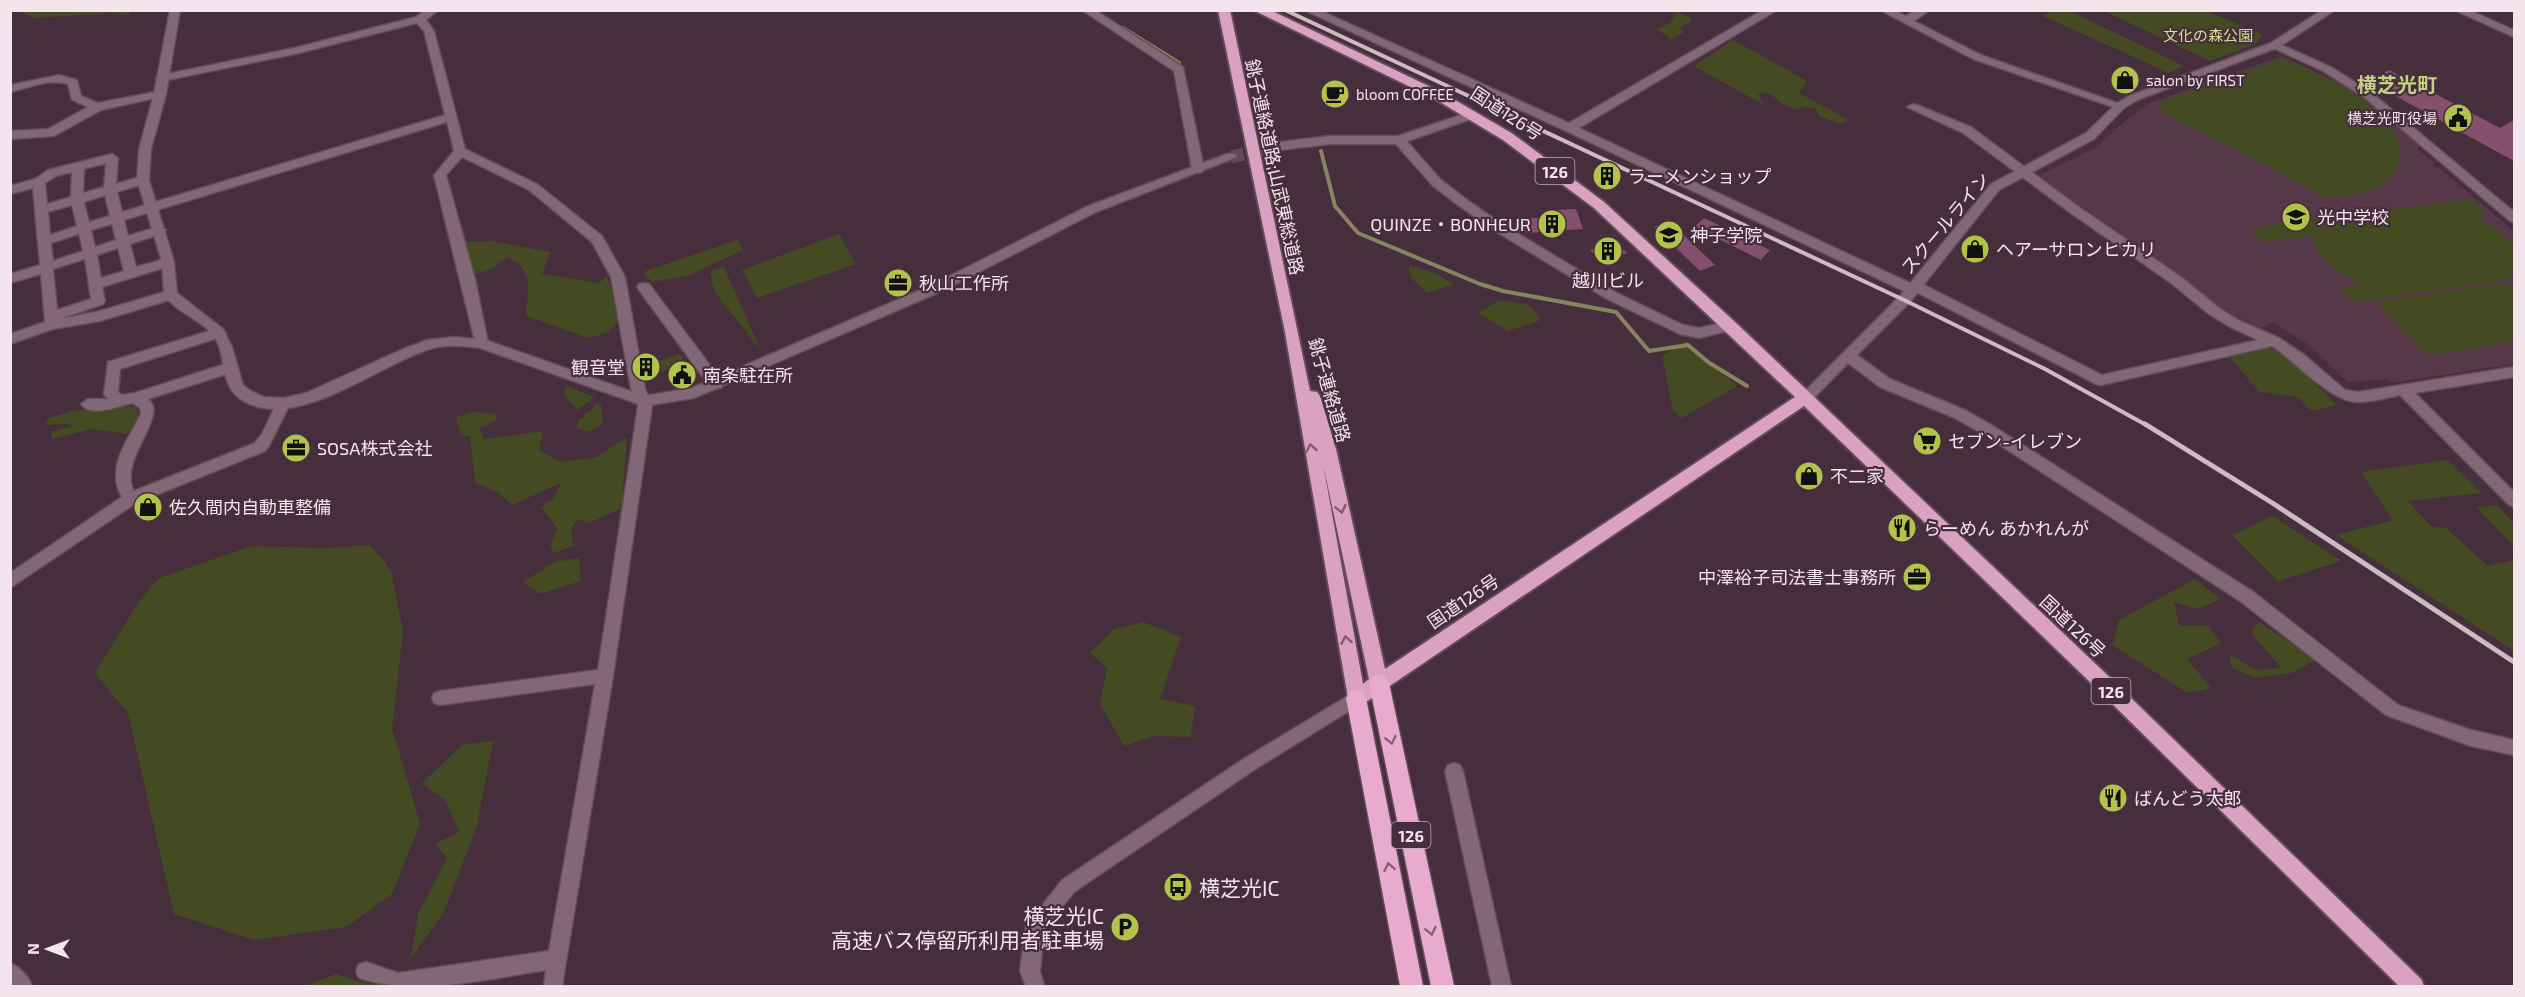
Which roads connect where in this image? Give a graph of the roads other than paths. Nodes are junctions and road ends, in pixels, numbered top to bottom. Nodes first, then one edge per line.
1 (175, 10) edge
2 (433, 10) edge
3 (1087, 10) edge
4 (1259, 10) edge
5 (1309, 10) edge
6 (1772, 10) edge
7 (1885, 10) edge
8 (1925, 10) edge
9 (2330, 10) edge
10 (2459, 10) edge
11 (1224, 13) edge
12 (420, 19) junction
13 (1905, 21) junction
14 (2514, 34) edge
15 (2275, 45) junction
16 (162, 78) junction
17 (10, 89) edge
18 (160, 94) junction
19 (2120, 106) junction
20 (98, 107) junction
21 (1913, 107) dead end
22 (1473, 115) junction
23 (451, 117) junction
24 (1570, 128) junction
25 (10, 135) edge
26 (1399, 140) junction
27 (1280, 146) tunnel mouth
28 (460, 151) junction
29 (1231, 157) tunnel mouth
30 (78, 166) junction
31 (1198, 169) junction
32 (2024, 171) junction
33 (143, 180) junction
34 (39, 182) junction
35 (110, 189) junction
36 (10, 190) edge
37 (77, 199) junction
38 (153, 206) junction
39 (41, 210) junction
40 (2513, 215) edge
41 (117, 219) junction
42 (84, 229) junction
43 (160, 230) junction
44 (44, 241) junction
45 (123, 242) junction
46 (90, 253) junction
47 (168, 262) junction
48 (46, 267) junction
49 (131, 273) junction
50 (10, 279) edge
51 (96, 284) junction
52 (644, 287) dead end
53 (1914, 288) junction
54 (171, 295) junction
55 (51, 321) junction
56 (1730, 326) junction
57 (1293, 332) junction
58 (219, 333) junction
59 (10, 339) edge
60 (2274, 341) junction
61 (481, 343) junction
62 (1848, 356) junction
63 (231, 367) junction
64 (2514, 372) edge
65 (716, 384) junction
66 (2403, 390) junction
67 (135, 398) junction
68 (1804, 399) junction
69 (119, 400) junction
70 (644, 401) junction
71 (88, 404) dead end
72 (283, 404) junction
73 (131, 499) junction
74 (2514, 501) edge
75 (10, 582) edge
76 (605, 676) junction
77 (1379, 683) junction
78 (440, 698) dead end
79 (1356, 698) junction
80 (2514, 747) edge
81 (1454, 771) dead end
82 (556, 958) junction
83 (366, 971) dead end
84 (10, 972) edge
85 (22, 987) edge
86 (553, 987) edge
87 (1035, 987) edge
88 (1412, 987) edge
89 (1443, 987) edge
90 (1502, 987) edge
91 (2414, 987) edge

1 - 16 street
2 - 12 street
3 - 31 street
4 - 22 highway, 国道126号 / 126
5 - 24 street
6 - 24 street
7 - 13 street
8 - 13 street
9 - 15 street, スクールライン
10 - 14 street
11 - 57 highway, 銚子連絡道路;山武東総道路 / 126
12 - 16 street
12 - 23 street
13 - 19 street
15 - 19 street, スクールライン
15 - 40 street
16 - 18 street
17 - 20 street
18 - 20 street
18 - 33 street
19 - 32 street, スクールライン
20 - 25 street
21 - 32 street
22 - 26 street
22 - 56 highway, 国道126号 / 126
23 - 28 street
23 - 38 street
24 - 53 street
26 - 27 street
26 - 56 street
28 - 61 street
28 - 70 street
29 - 31 street
30 - 34 street
30 - 35 street
30 - 37 street
31 - 65 street
32 - 53 street, スクールライン
32 - 60 street
33 - 35 street
33 - 38 street
34 - 36 street
34 - 39 street
35 - 37 street
35 - 41 street
37 - 39 street
37 - 42 street
38 - 41 street
38 - 43 street
39 - 44 street
41 - 42 street
41 - 45 street
42 - 44 street
42 - 46 street
43 - 45 street
43 - 47 street
44 - 48 street
45 - 46 street
45 - 49 street
46 - 48 street
46 - 51 street
47 - 49 street
47 - 54 street
48 - 50 street
48 - 55 street
49 - 51 street
51 - 55 street
52 - 65 street
53 - 60 street
53 - 62 street, スクールライン
54 - 55 street
54 - 58 street
55 - 59 street
56 - 68 highway, 国道126号 / 126
57 -> 77 highway, 銚子連絡道路 / 126
79 -> 57 highway, 銚子連絡道路 / 126
58 - 63 street
58 - 69 street
60 - 66 street
61 - 70 street
61 - 72 street
62 - 68 street, スクールライン
62 - 80 street
63 - 67 street
63 - 72 street
64 - 66 street
65 - 70 street
66 - 74 street
67 - 69 street
67 - 73 street
68 - 77 highway, 国道126号
68 - 91 highway, 国道126号 / 126
69 - 71 street
70 - 76 street
72 - 73 street
73 - 75 street
76 - 78 street
76 - 82 street
77 - 79 highway, 国道126号
77 -> 89 highway, 126
79 - 87 street
88 -> 79 highway, 126
81 - 90 street
82 - 83 street
82 - 86 street
84 - 85 street

